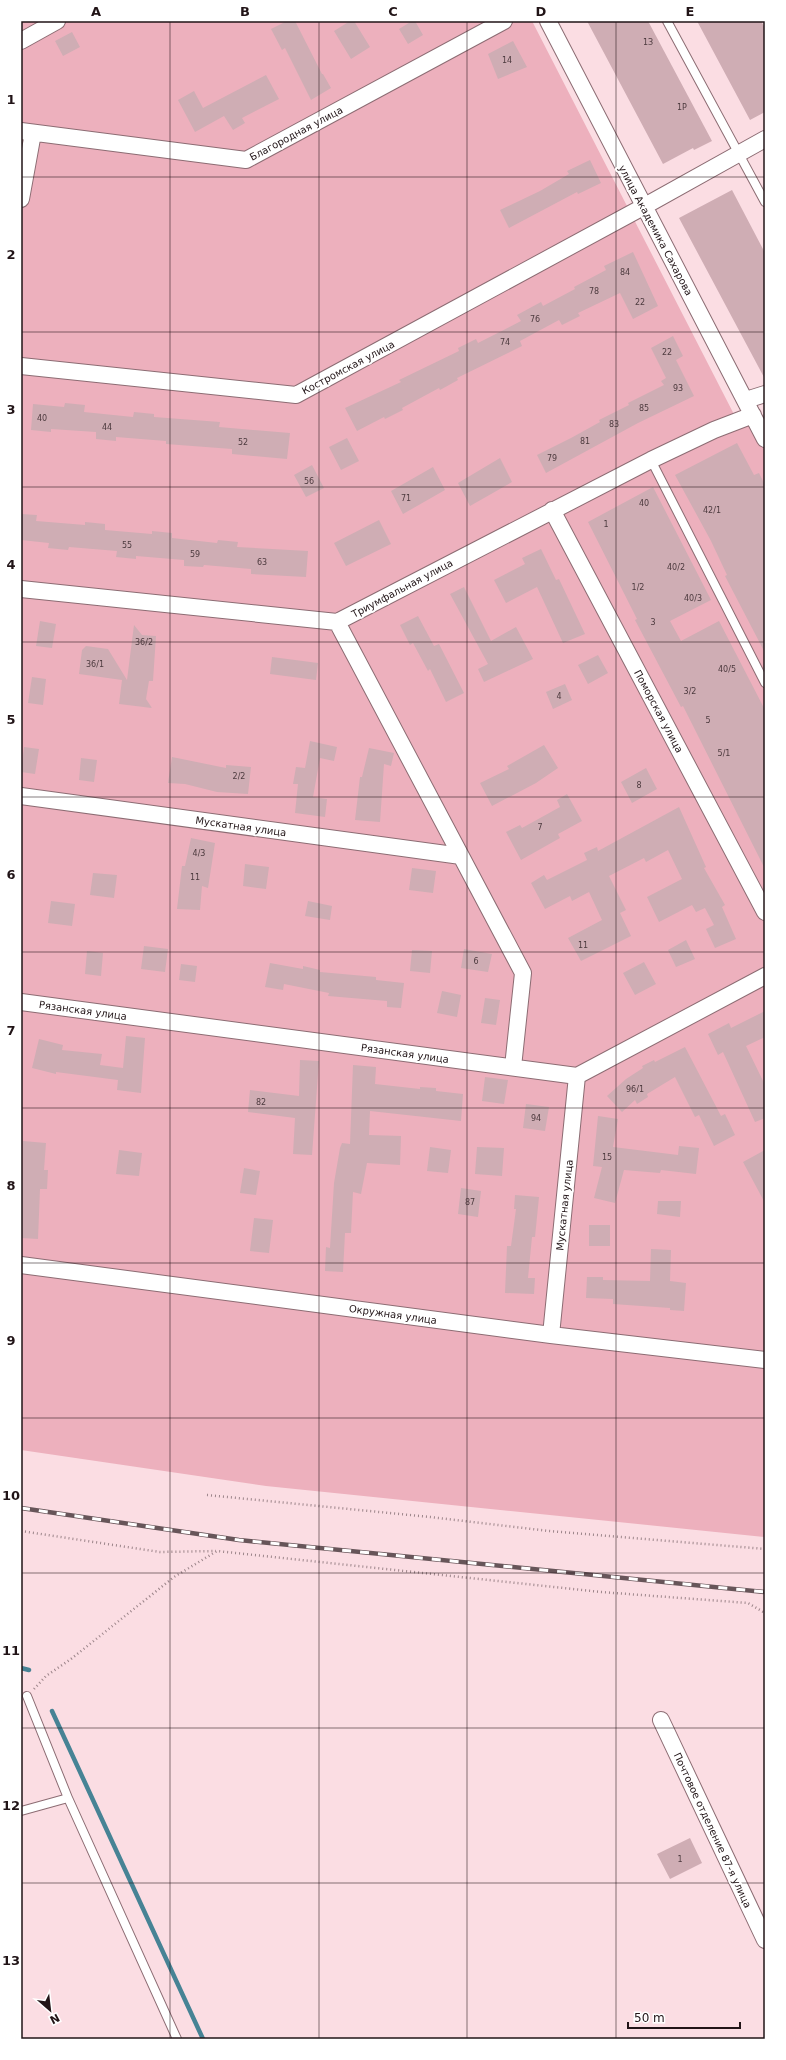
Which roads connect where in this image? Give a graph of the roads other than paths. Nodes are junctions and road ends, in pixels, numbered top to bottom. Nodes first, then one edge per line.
1 (58, 21) edge
2 (504, 21) edge
3 (548, 21) edge
4 (667, 21) edge
5 (21, 41) edge
6 (27, 132) edge
7 (765, 139) edge
8 (739, 153) junction
9 (21, 199) edge
10 (765, 202) edge
11 (643, 207) junction
12 (21, 366) edge
13 (765, 394) edge
14 (746, 400) junction
15 (753, 415) junction
16 (765, 439) edge
17 (650, 460) junction
18 (552, 510) junction
19 (21, 589) edge
20 (337, 622) junction
21 (765, 683) edge
22 (21, 796) edge
23 (461, 856) junction
24 (765, 912) edge
25 (765, 976) edge
26 (21, 1002) edge
27 (513, 1067) junction
28 (577, 1076) junction
29 (21, 1265) edge
30 (551, 1335) junction
31 (765, 1360) edge
32 (27, 1696) road end
33 (661, 1720) dead end
34 (68, 1798) junction
35 (21, 1811) edge
36 (765, 1940) edge
37 (177, 2039) edge

1 - 5 street
2 - 6 street, Благородная улица
3 - 11 street, улица Академика Сахарова
4 - 8 lane
6 - 9 street
7 - 8 street, Костромская улица
8 - 10 lane
8 - 11 street, Костромская улица
11 - 12 street, Костромская улица
11 - 14 street, улица Академика Сахарова
13 - 14 street
14 - 15 street, улица Академика Сахарова
15 - 16 street, улица Академика Сахарова
15 - 17 street, Триумфальная улица
17 - 18 street, Триумфальная улица
17 - 21 lane
18 - 20 street, Триумфальная улица
18 - 24 street, Поморская улица
19 - 20 street
20 - 23 street
22 - 23 street, Мускатная улица
23 - 27 street
25 - 28 street
26 - 27 street, Рязанская улица
27 - 28 street, Рязанская улица
28 - 30 street, Мускатная улица
29 - 30 street, Окружная улица
30 - 31 street, Окружная улица
32 - 34 lane
33 - 36 street, Почтовое отделение 87-я улица
34 - 35 lane
34 - 37 lane

